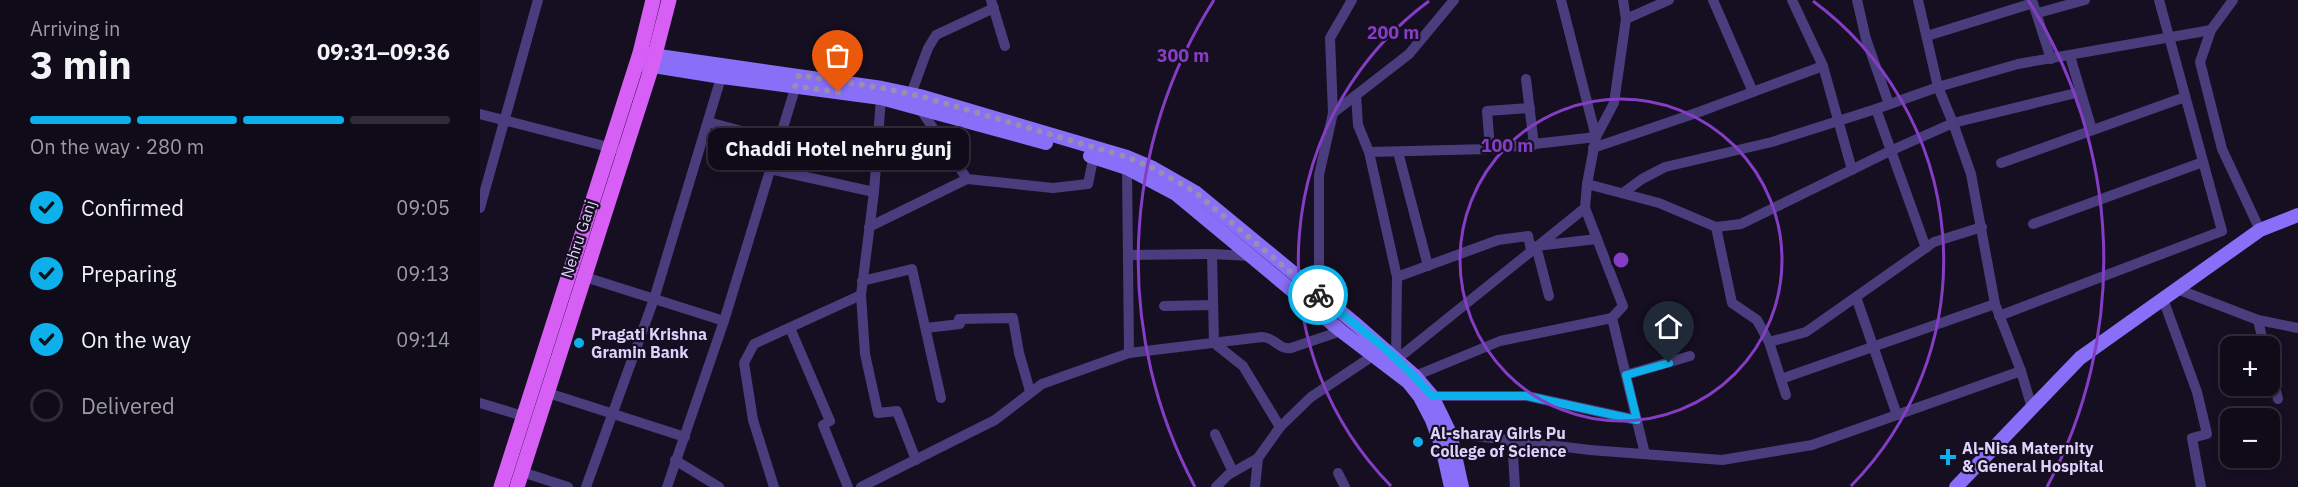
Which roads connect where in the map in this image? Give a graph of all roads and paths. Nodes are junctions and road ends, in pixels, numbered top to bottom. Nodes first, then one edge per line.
1 (538, 0) edge
2 (653, 0) edge
3 (669, 0) edge
4 (1352, 0) edge
5 (1454, 0) edge
6 (1561, 0) edge
7 (1623, 0) edge
8 (1669, 0) edge
9 (1713, 0) edge
10 (1792, 0) edge
11 (1857, 0) edge
12 (1918, 0) edge
13 (2085, 0) edge
14 (2159, 0) edge
15 (2233, 0) edge
16 (993, 4) edge
17 (2035, 5) edge
18 (1626, 19) junction
19 (2211, 30) junction
20 (1927, 36) junction
21 (2169, 39) junction
22 (1005, 46) dead end
23 (2070, 56) junction
24 (638, 58) junction
25 (2051, 59) junction
26 (654, 61) junction
27 (1823, 66) junction
28 (723, 72) junction
29 (1526, 79) dead end
30 (797, 81) junction
31 (1938, 87) junction
32 (1754, 92) junction
33 (2080, 92) junction
34 (911, 94) junction
35 (1356, 95) junction
36 (2185, 97) junction
37 (881, 98) junction
38 (1889, 104) junction
39 (919, 107) junction
40 (1530, 108) junction
41 (1876, 109) junction
42 (1333, 113) junction
43 (480, 114) edge
44 (504, 120) junction
45 (1838, 121) junction
46 (708, 122) junction
47 (1953, 123) junction
48 (2092, 130) junction
49 (779, 141) junction
50 (1594, 143) junction
51 (1534, 145) junction
52 (609, 147) junction
53 (1490, 149) junction
54 (625, 151) junction
55 (1890, 151) junction
56 (1369, 152) junction
57 (1398, 152) junction
58 (1094, 153) junction
59 (2203, 162) junction
60 (2001, 163) dead end
61 (1127, 168) junction
62 (770, 169) junction
63 (1852, 170) junction
64 (967, 179) junction
65 (1587, 184) junction
66 (873, 192) junction
67 (1623, 194) junction
68 (480, 208) edge
69 (1585, 208) junction
70 (2298, 215) edge
71 (2033, 224) dead end
72 (869, 227) junction
73 (1716, 227) junction
74 (1982, 227) junction
75 (2260, 230) junction
76 (1597, 239) junction
77 (1534, 248) junction
78 (1926, 248) junction
79 (1212, 254) junction
80 (1128, 255) junction
81 (1250, 256) junction
82 (1428, 266) junction
83 (585, 277) junction
84 (1397, 277) junction
85 (862, 281) junction
86 (2177, 289) junction
87 (861, 295) junction
88 (1319, 296) junction
89 (1550, 296) dead end
90 (1856, 297) junction
91 (654, 299) junction
92 (2163, 299) junction
93 (1995, 304) junction
94 (1213, 305) junction
95 (1164, 306) dead end
96 (1999, 316) junction
97 (1612, 318) junction
98 (2258, 320) junction
99 (724, 321) junction
100 (790, 328) junction
101 (926, 328) junction
102 (2298, 328) edge
103 (1341, 331) junction
104 (2262, 336) edge
105 (1769, 342) junction
106 (1214, 343) junction
107 (1873, 346) junction
108 (1378, 352) junction
109 (1129, 353) junction
110 (1690, 356) dead end
111 (1396, 360) junction
112 (2021, 371) junction
113 (1626, 375) junction
114 (1415, 376) junction
115 (1781, 379) junction
116 (1030, 391) junction
117 (548, 393) junction
118 (1786, 395) dead end
119 (1432, 396) junction
120 (2277, 396) edge
121 (941, 398) dead end
122 (2278, 399) dead end
123 (480, 404) edge
124 (2032, 408) junction
125 (613, 413) junction
126 (1897, 415) junction
127 (523, 416) junction
128 (1637, 420) junction
129 (1280, 427) junction
130 (1450, 433) junction
131 (1215, 434) dead end
132 (685, 437) junction
133 (1512, 439) junction
134 (1645, 454) junction
135 (1258, 458) junction
136 (675, 460) junction
137 (916, 460) junction
138 (522, 472) junction
139 (1233, 472) junction
140 (1338, 473) dead end
141 (879, 483) edge
142 (501, 487) edge
143 (517, 487) edge
144 (568, 487) edge
145 (586, 487) edge
146 (667, 487) edge
147 (719, 487) edge
148 (774, 487) edge
149 (848, 487) edge
150 (861, 487) edge
151 (1216, 487) edge
152 (1255, 487) edge
153 (1345, 487) edge
154 (1451, 487) edge
155 (1462, 487) edge
156 (1515, 487) edge
157 (1956, 487) edge
158 (2201, 487) edge

1 - 44 street
2 - 24 main road, Nehru Ganj
3 - 26 main road, Nehru Ganj
4 - 42 street
5 - 35 street
6 - 50 street
7 - 18 street
8 - 18 street
9 - 32 street
10 - 27 street
11 - 38 street
12 - 20 street
13 - 17 street
14 - 21 street
15 - 19 street
16 - 22 street
16 - 34 street
17 - 20 street
17 - 25 street
18 - 50 street
19 - 21 street
19 - 75 street
20 - 31 street
21 - 23 street
21 - 36 street
23 - 25 street
23 - 33 street
24 - 26 main road
24 - 52 main road, Nehru Ganj
25 - 31 street
26 - 28 main road
26 - 54 main road, Nehru Ganj
27 - 32 street
27 - 45 street
28 - 30 main road
28 - 46 street
29 - 40 street
30 - 34 main road
30 - 37 main road
30 - 49 street
31 - 38 street
31 - 47 street
32 - 50 street
33 - 47 street
33 - 48 street
34 - 58 main road
35 - 42 street
35 - 56 street
36 - 48 street
36 - 59 street
37 - 39 main road
37 - 66 street
38 - 41 street
39 - 58 main road
39 - 64 street
40 - 51 street
40 - 53 street
41 - 45 street
41 - 55 street
42 - 88 street
43 - 44 street
44 - 52 street
44 - 68 street
45 - 63 street
45 - 67 street
46 - 49 street
46 - 91 street
47 - 55 street
47 - 74 street
48 - 60 street
49 - 62 street
50 - 51 street
50 - 65 street
51 - 53 street
52 - 54 street
52 - 127 main road, Nehru Ganj
53 - 57 street
54 - 83 main road, Nehru Ganj
55 - 63 street
55 - 78 street
56 - 57 street
56 - 84 street
57 - 82 street
58 - 61 main road
58 - 64 street
58 - 88 main road
59 - 71 street
59 - 96 street
61 - 80 street
61 - 81 main road
62 - 66 street
62 - 99 street
63 - 73 street
64 - 72 street
65 - 67 street
65 - 69 street
66 - 72 street
67 - 73 street
69 - 76 street
69 - 77 street
70 - 75 main road
72 - 85 street
73 - 105 street
74 - 78 street
74 - 93 street
75 - 86 main road
76 - 77 street
76 - 97 street
77 - 82 street
77 - 89 street
77 - 111 street
78 - 90 street
79 - 80 street
79 - 81 street
79 - 94 street
80 - 109 street
81 - 103 main road
82 - 84 street
83 - 91 street
83 - 117 main road, Nehru Ganj
84 - 111 street
85 - 87 street
85 - 101 street
86 - 92 main road
86 - 98 street
87 - 100 street
87 - 137 street
88 - 108 main road
90 - 105 street
90 - 107 street
91 - 99 street
91 - 125 street
92 - 124 main road
92 - 158 street
93 - 96 street
93 - 107 street
94 - 95 street
94 - 106 street
96 - 112 street
97 - 113 street
97 - 114 street
98 - 102 street
98 - 104 street
99 - 132 street
100 - 148 street
100 - 149 street
101 - 116 street
101 - 121 street
103 - 106 street
103 - 108 main road
105 - 115 street
106 - 109 street
106 - 129 street
107 - 115 street
107 - 126 street
108 - 111 main road
108 - 129 street
108 - 154 main road
109 - 116 street
110 - 113 street
111 - 114 main road
112 - 124 street
112 - 126 street
113 - 128 street
114 - 119 main road
115 - 118 street
116 - 137 street
117 - 125 street
117 - 138 main road, Nehru Ganj
119 - 128 street
119 - 130 main road
120 - 122 street
123 - 127 street
124 - 157 main road
125 - 132 street
125 - 145 street
126 - 134 street
127 - 142 main road, Nehru Ganj
128 - 134 street
129 - 135 street
130 - 133 street
130 - 155 main road
131 - 139 street
132 - 136 street
133 - 134 street
133 - 156 street
135 - 139 street
135 - 152 street
136 - 146 street
136 - 147 street
137 - 141 street
138 - 143 main road, Nehru Ganj
138 - 144 street
139 - 151 street
140 - 153 street
141 - 150 street

